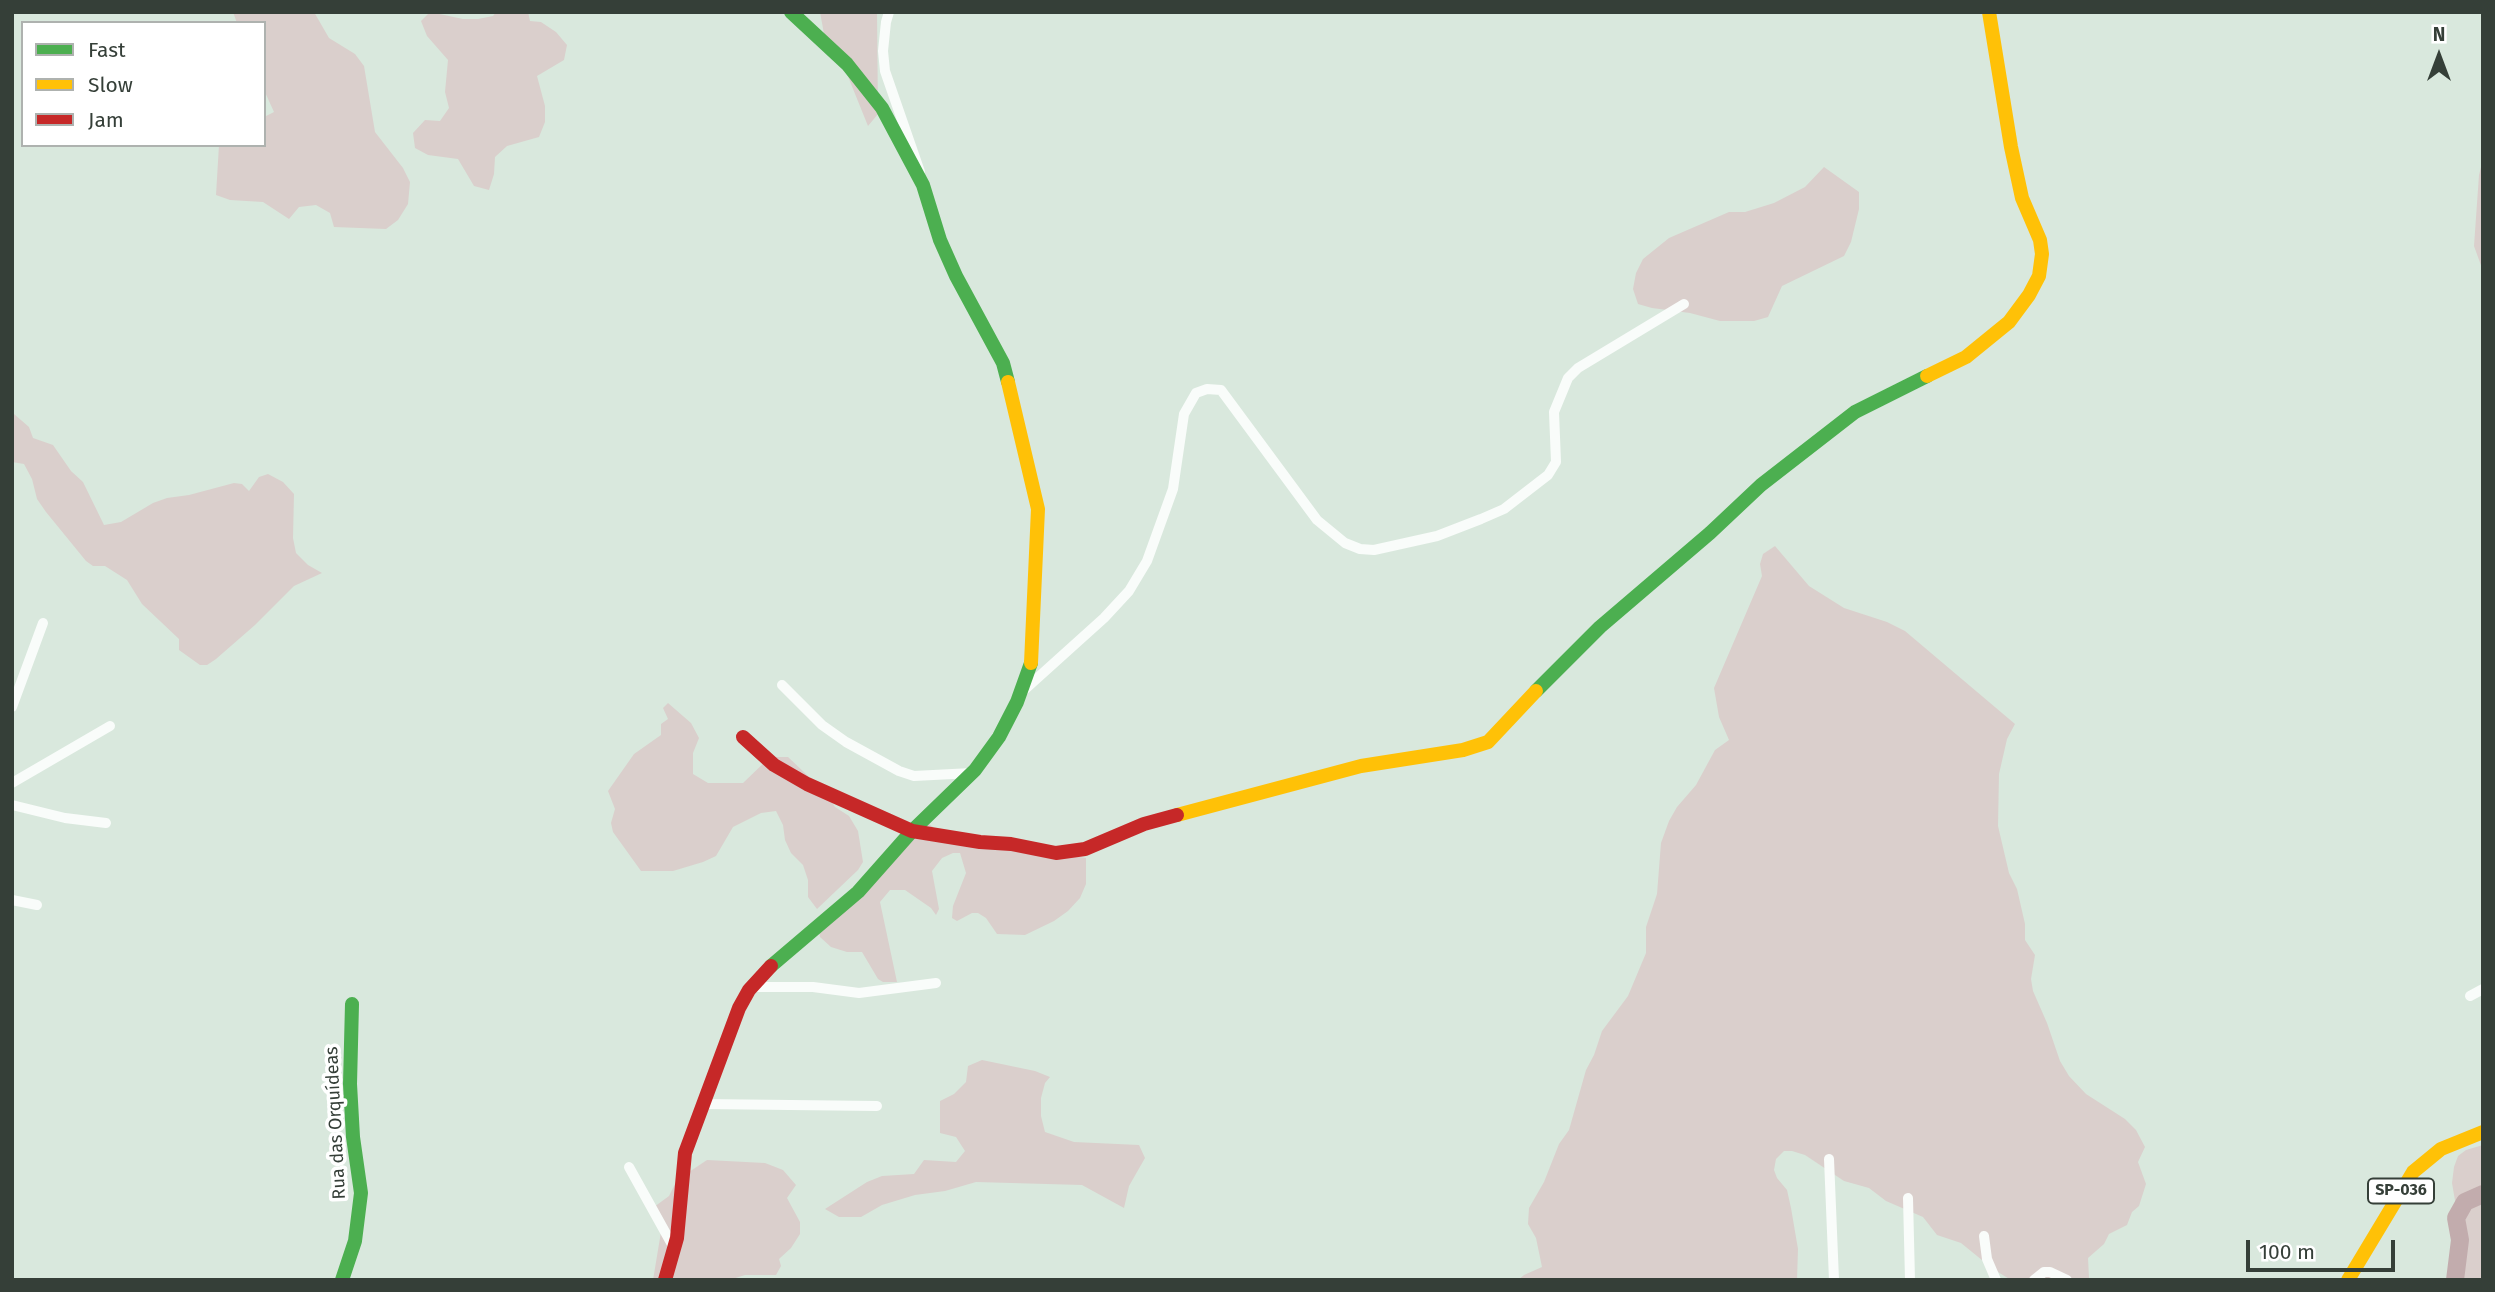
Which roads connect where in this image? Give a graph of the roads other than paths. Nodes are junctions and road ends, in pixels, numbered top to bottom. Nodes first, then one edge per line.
1 (790, 12) edge
2 (889, 12) edge
3 (1989, 12) edge
4 (923, 185) junction
5 (1684, 304) dead end
6 (43, 623) dead end
7 (782, 685) dead end
8 (1021, 693) junction
9 (12, 708) edge
10 (110, 726) dead end
11 (743, 737) dead end
12 (972, 773) junction
13 (12, 783) edge
14 (12, 805) edge
15 (106, 822) dead end
16 (912, 831) junction
17 (12, 900) edge
18 (37, 905) dead end
19 (936, 983) dead end
20 (752, 987) junction
21 (2483, 989) edge
22 (2470, 996) dead end
23 (352, 1004) dead end
24 (703, 1104) junction
25 (877, 1106) dead end
26 (2483, 1132) edge
27 (1829, 1159) dead end
28 (629, 1167) dead end
29 (1908, 1198) dead end
30 (1984, 1237) dead end
31 (674, 1248) junction
32 (342, 1280) edge
33 (665, 1280) edge
34 (1834, 1280) edge
35 (1910, 1280) edge
36 (1996, 1280) edge
37 (2034, 1280) edge
38 (2067, 1280) edge
39 (2348, 1280) edge

1 - 4 street
2 - 4 street
3 - 16 street
4 - 8 street
5 - 8 street
6 - 9 street
7 - 12 street
8 - 12 street
10 - 13 street
11 - 16 street
12 - 16 street
14 - 15 street
16 - 20 street
17 - 18 street
19 - 20 street
20 - 24 street
21 - 22 street
23 - 32 street, Rua das Orquídeas
24 - 25 street
24 - 31 street
26 - 39 street, SP-036
27 - 34 street
28 - 31 street
29 - 35 street
30 - 36 street
31 - 33 street
37 - 38 street

